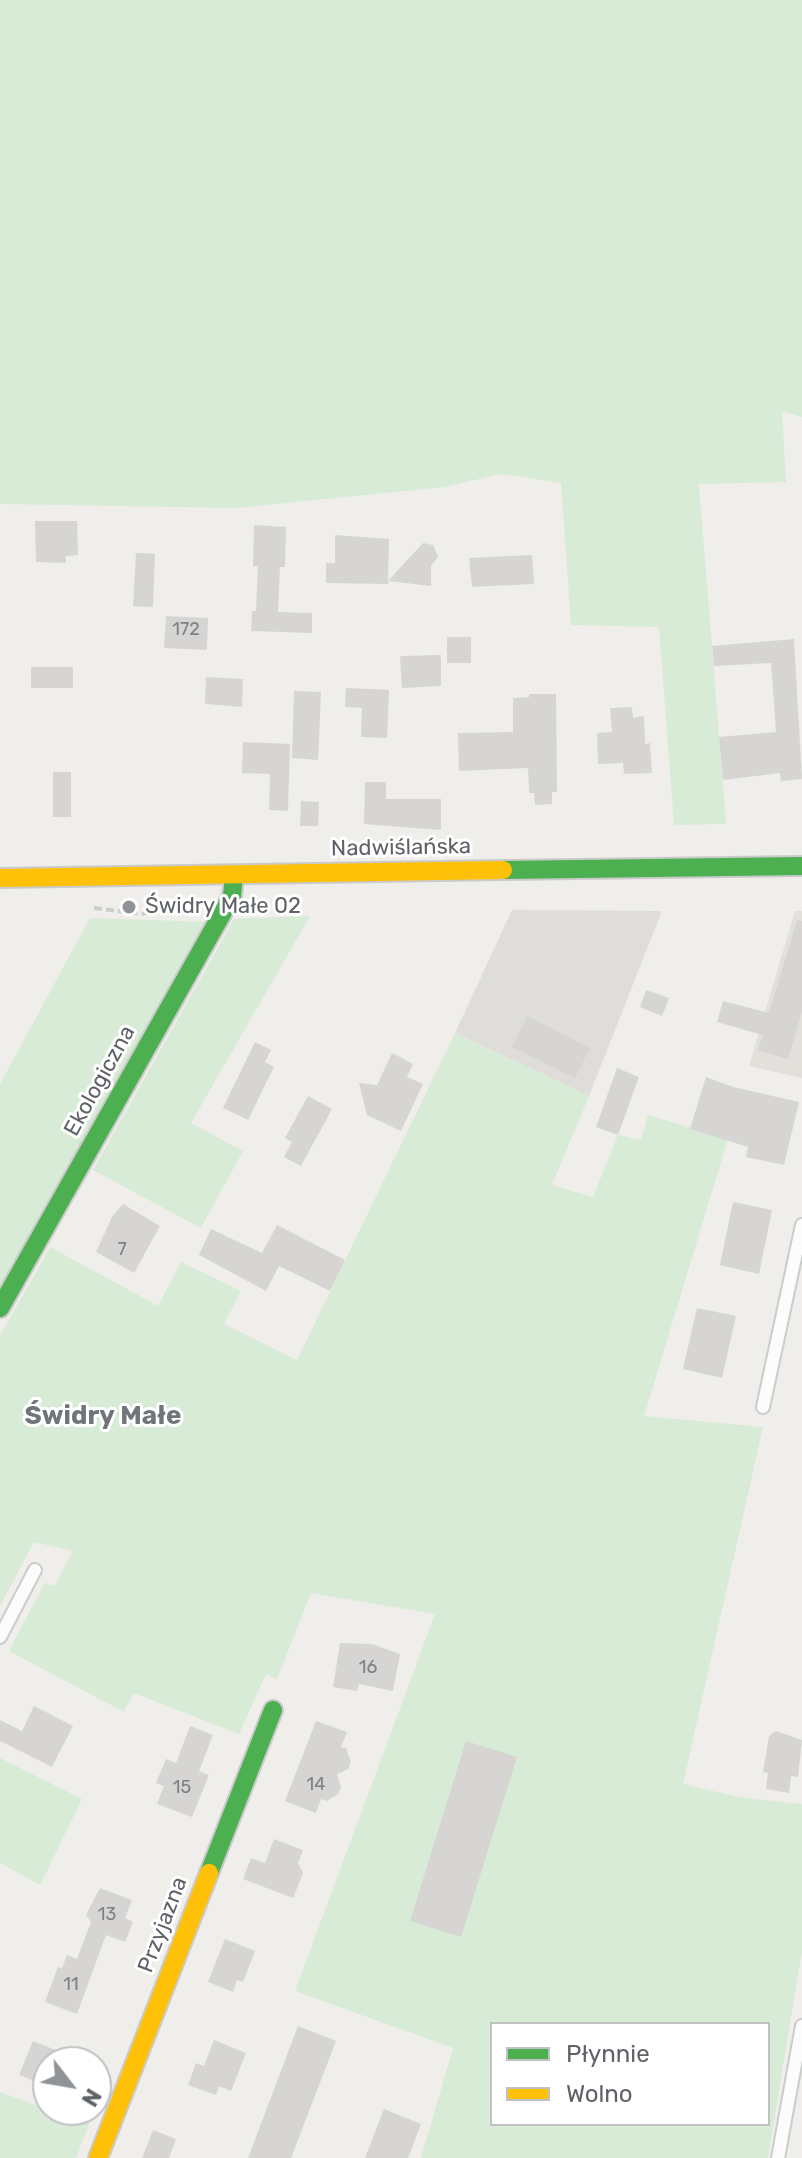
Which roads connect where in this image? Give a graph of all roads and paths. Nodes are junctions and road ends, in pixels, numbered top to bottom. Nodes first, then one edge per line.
1 (802, 866) edge
2 (234, 875) junction
3 (0, 878) edge
4 (802, 1225) edge
5 (0, 1308) edge
6 (763, 1407) dead end
7 (35, 1570) dead end
8 (0, 1637) edge
9 (273, 1710) dead end
10 (802, 2026) edge
11 (98, 2158) edge
12 (778, 2158) edge

1 - 2 street, Nadwiślańska
2 - 3 street, Nadwiślańska
2 - 5 street, Ekologiczna
4 - 6 lane
7 - 8 lane
9 - 11 street, Przyjazna
10 - 12 lane

